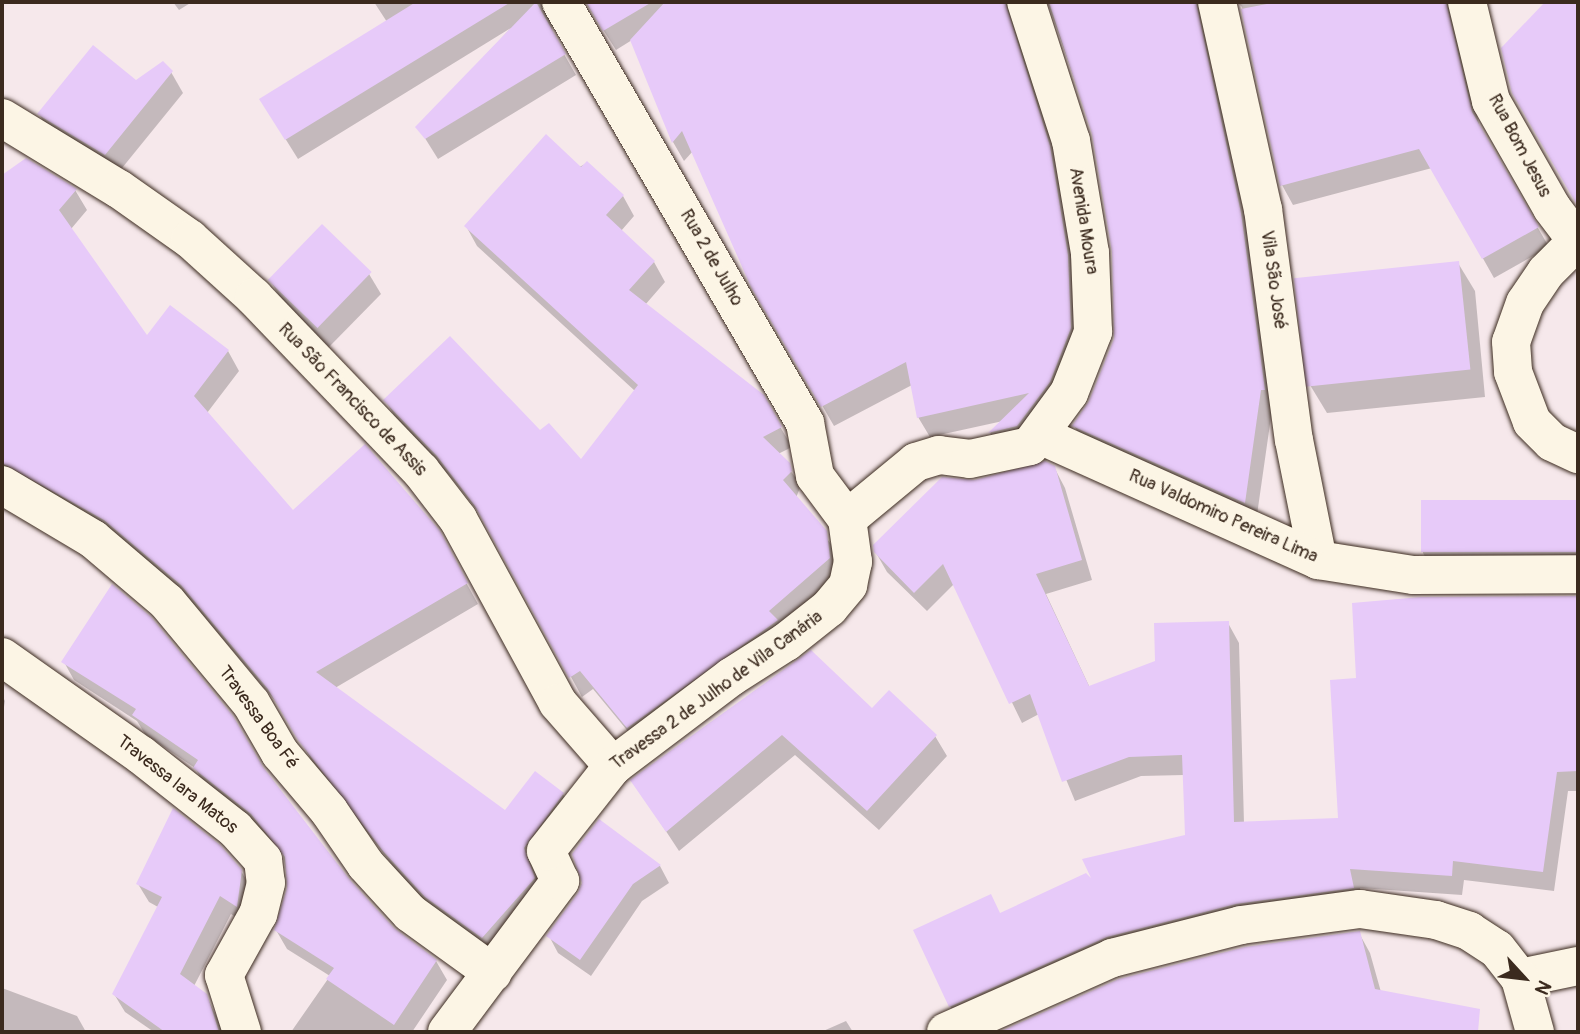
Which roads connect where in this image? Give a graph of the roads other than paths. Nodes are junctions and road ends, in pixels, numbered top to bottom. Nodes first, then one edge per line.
1 (561, 2) edge
2 (1026, 2) edge
3 (1217, 2) edge
4 (1467, 2) edge
5 (2, 118) edge
6 (1578, 241) edge
7 (1042, 436) junction
8 (1578, 454) edge
9 (2, 485) edge
10 (847, 519) junction
11 (1318, 560) junction
12 (1578, 574) edge
13 (2, 657) edge
14 (613, 766) junction
15 (1578, 965) edge
16 (493, 973) junction
17 (1520, 978) junction
18 (242, 1032) edge
19 (447, 1032) edge
20 (946, 1032) edge
21 (1535, 1032) edge

1 - 10 street, Rua 2 de Julho
2 - 7 street, Avenida Moura
3 - 11 street, Vila São José
4 - 6 street, Rua Bom Jesus
5 - 14 street, Rua São Francisco de Assis
6 - 8 street
7 - 10 street
7 - 11 street, Rua Valdomiro Pereira Lima
9 - 16 street, Travessa Boa Fé
10 - 14 street, Travessa 2 de Julho de Vila Canária
11 - 12 street, Rua Valdomiro Pereira Lima
13 - 18 street, Travessa Iara Matos
14 - 16 street, Travessa 2 de Julho de Vila Canária
15 - 17 street
16 - 19 street, Travessa 2 de Julho de Vila Canária
17 - 20 street
17 - 21 street

